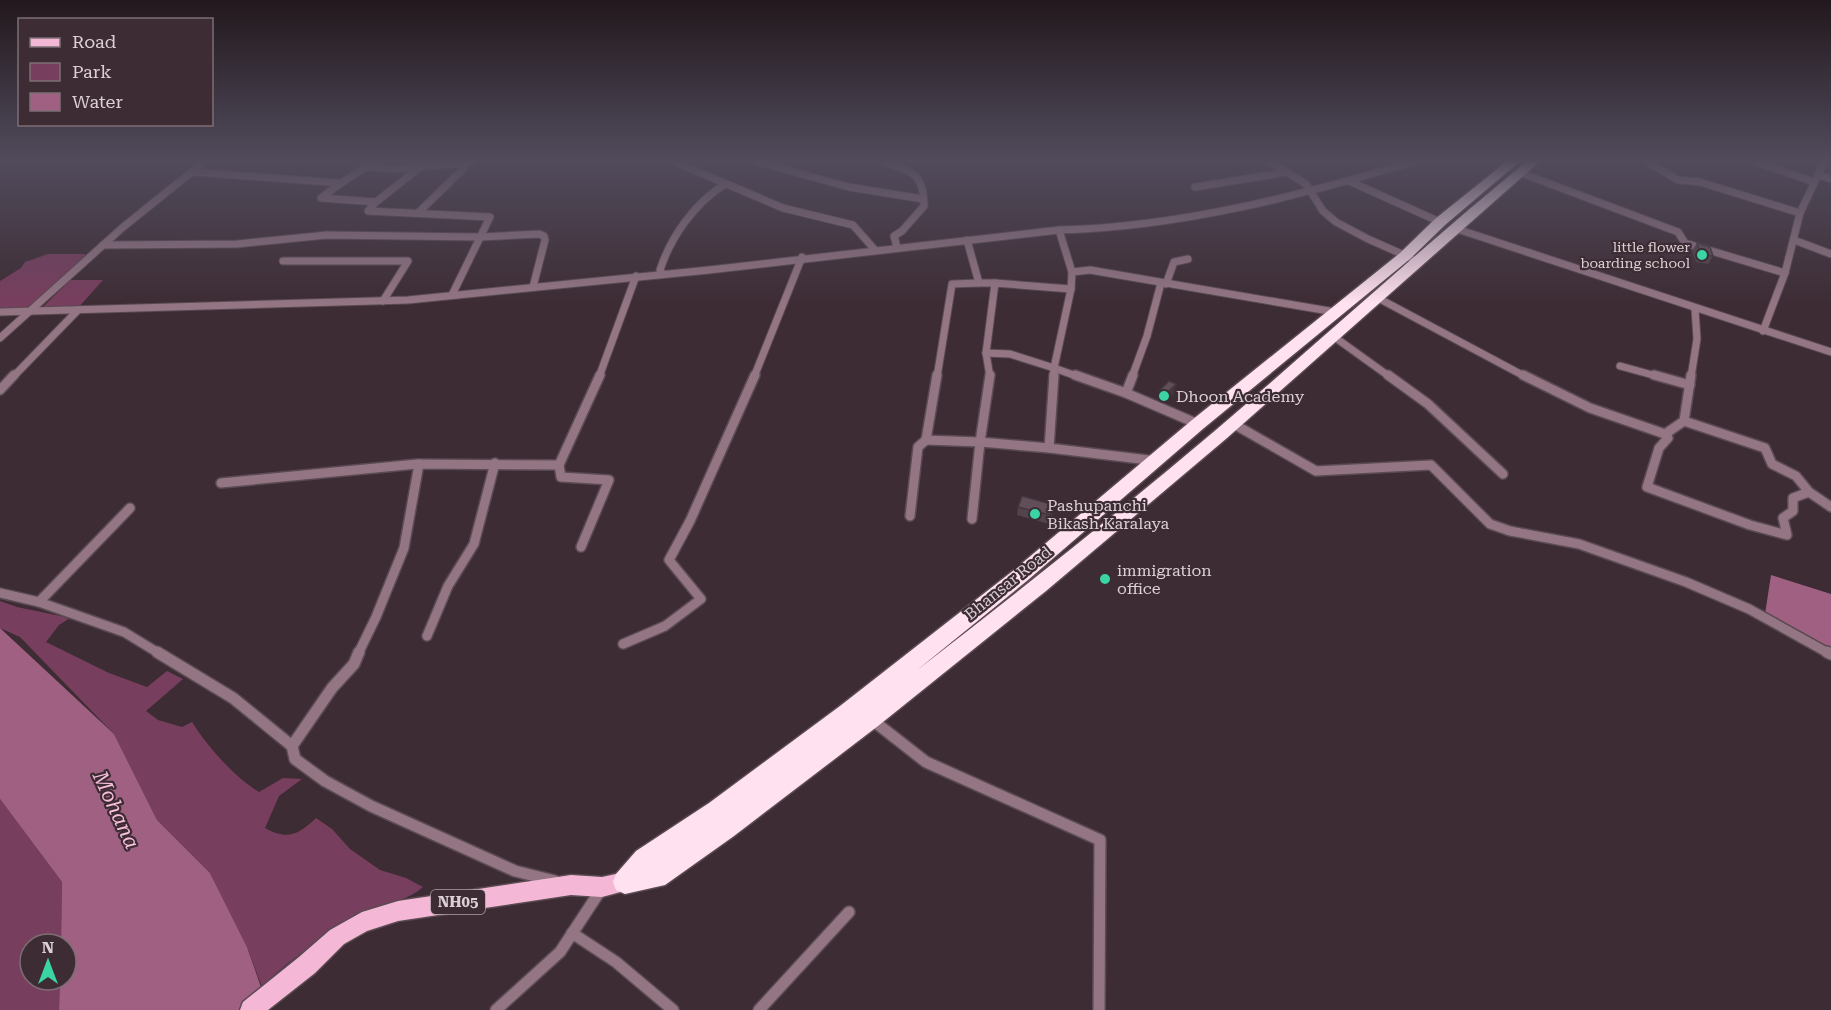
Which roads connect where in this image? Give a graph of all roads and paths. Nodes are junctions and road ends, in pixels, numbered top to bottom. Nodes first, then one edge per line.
1 (145, 209) edge
2 (370, 209) edge
3 (422, 209) edge
4 (697, 209) edge
5 (789, 209) edge
6 (921, 209) edge
7 (1232, 209) edge
8 (1321, 209) edge
9 (1412, 209) edge
10 (1467, 209) edge
11 (1625, 209) edge
12 (1788, 209) edge
13 (1802, 209) edge
14 (418, 213) junction
15 (1800, 213) junction
16 (1447, 225) junction
17 (1059, 230) junction
18 (481, 237) junction
19 (967, 240) junction
20 (1794, 240) junction
21 (103, 245) junction
22 (897, 247) junction
23 (875, 250) junction
24 (1831, 254) edge
25 (802, 257) junction
26 (1412, 258) junction
27 (1188, 260) dead end
28 (283, 261) dead end
29 (1072, 272) junction
30 (662, 273) junction
31 (1785, 273) junction
32 (636, 276) junction
33 (979, 283) junction
34 (995, 283) junction
35 (1164, 284) junction
36 (533, 286) junction
37 (1071, 289) junction
38 (452, 295) junction
39 (1378, 298) junction
40 (383, 301) junction
41 (1695, 309) junction
42 (32, 310) junction
43 (78, 310) junction
44 (0, 312) edge
45 (1335, 312) junction
46 (1763, 331) junction
47 (1332, 336) junction
48 (0, 338) edge
49 (1831, 352) edge
50 (987, 353) junction
51 (1620, 366) dead end
52 (1054, 368) junction
53 (1690, 385) junction
54 (0, 390) edge
55 (1126, 393) junction
56 (1684, 421) junction
57 (1232, 423) junction
58 (1198, 424) junction
59 (1665, 434) junction
60 (926, 440) junction
61 (980, 442) junction
62 (1049, 448) junction
63 (1156, 461) junction
64 (495, 463) junction
65 (419, 464) junction
66 (559, 465) junction
67 (1503, 474) dead end
68 (221, 483) dead end
69 (1809, 492) junction
70 (1831, 507) edge
71 (130, 508) dead end
72 (910, 516) dead end
73 (972, 519) dead end
74 (581, 547) dead end
75 (0, 593) edge
76 (39, 602) junction
77 (427, 636) dead end
78 (623, 644) dead end
79 (1831, 654) edge
80 (870, 719) junction
81 (292, 746) junction
82 (650, 868) junction
83 (571, 885) junction
84 (614, 885) junction
85 (849, 912) dead end
86 (572, 933) junction
87 (251, 1010) edge
88 (496, 1010) edge
89 (673, 1010) edge
90 (759, 1010) edge
91 (1099, 1010) edge

1 - 21 street
2 - 14 street
3 - 14 street
4 - 30 street
5 - 23 street
6 - 22 street
7 - 17 street
8 - 26 street
9 - 16 street
10 - 16 highway, Bhansar Road / NH05
11 - 31 street
12 - 15 street
13 - 15 street
14 - 18 street
15 - 20 street
16 - 26 highway, Bhansar Road / NH05
16 - 41 street
17 - 19 street
17 - 29 street
18 - 21 street
18 - 36 street
18 - 38 street
19 - 22 street
19 - 33 street
20 - 24 street
20 - 31 street
21 - 42 street
22 - 23 street
23 - 25 street
25 - 30 street
25 - 78 street
26 - 39 highway, Bhansar Road / NH05
26 - 45 highway, Bhansar Road / NH05
27 - 35 street
28 - 40 street
29 - 35 street
29 - 37 street
30 - 32 street
31 - 46 street
32 - 36 street
32 - 66 street
33 - 34 street
33 - 60 street
34 - 37 street
34 - 50 street
35 - 45 street
35 - 55 street
36 - 38 street
37 - 52 street
38 - 40 street
39 - 47 highway, Bhansar Road / NH05
39 - 59 street
40 - 43 street
41 - 46 street
41 - 53 street
42 - 43 street
42 - 44 street
42 - 48 street
43 - 54 street
45 - 58 highway, Bhansar Road / NH05
46 - 49 street
47 - 57 highway, Bhansar Road / NH05
47 - 67 street
50 - 52 street
50 - 61 street
51 - 53 street
52 - 55 street
52 - 62 street
53 - 56 street
55 - 58 street
56 - 59 street
56 - 69 street
57 - 79 street
57 - 80 highway, Bhansar Road / NH05
58 - 63 highway, Bhansar Road / NH05
59 - 69 street
60 - 61 street
60 - 72 street
61 - 62 street
61 - 73 street
62 - 63 street
63 - 82 highway, Bhansar Road / NH05
64 - 65 street
64 - 66 street
64 - 77 street
65 - 68 street
65 - 81 street
66 - 74 street
69 - 70 street
71 - 76 street
75 - 76 street
76 - 81 street
80 - 82 highway, Bhansar Road / NH05
80 - 91 street
81 - 83 street
82 - 84 highway, NH05
83 - 84 main road, NH05
83 - 87 main road, NH05
84 - 86 street
85 - 90 street
86 - 88 street
86 - 89 street

